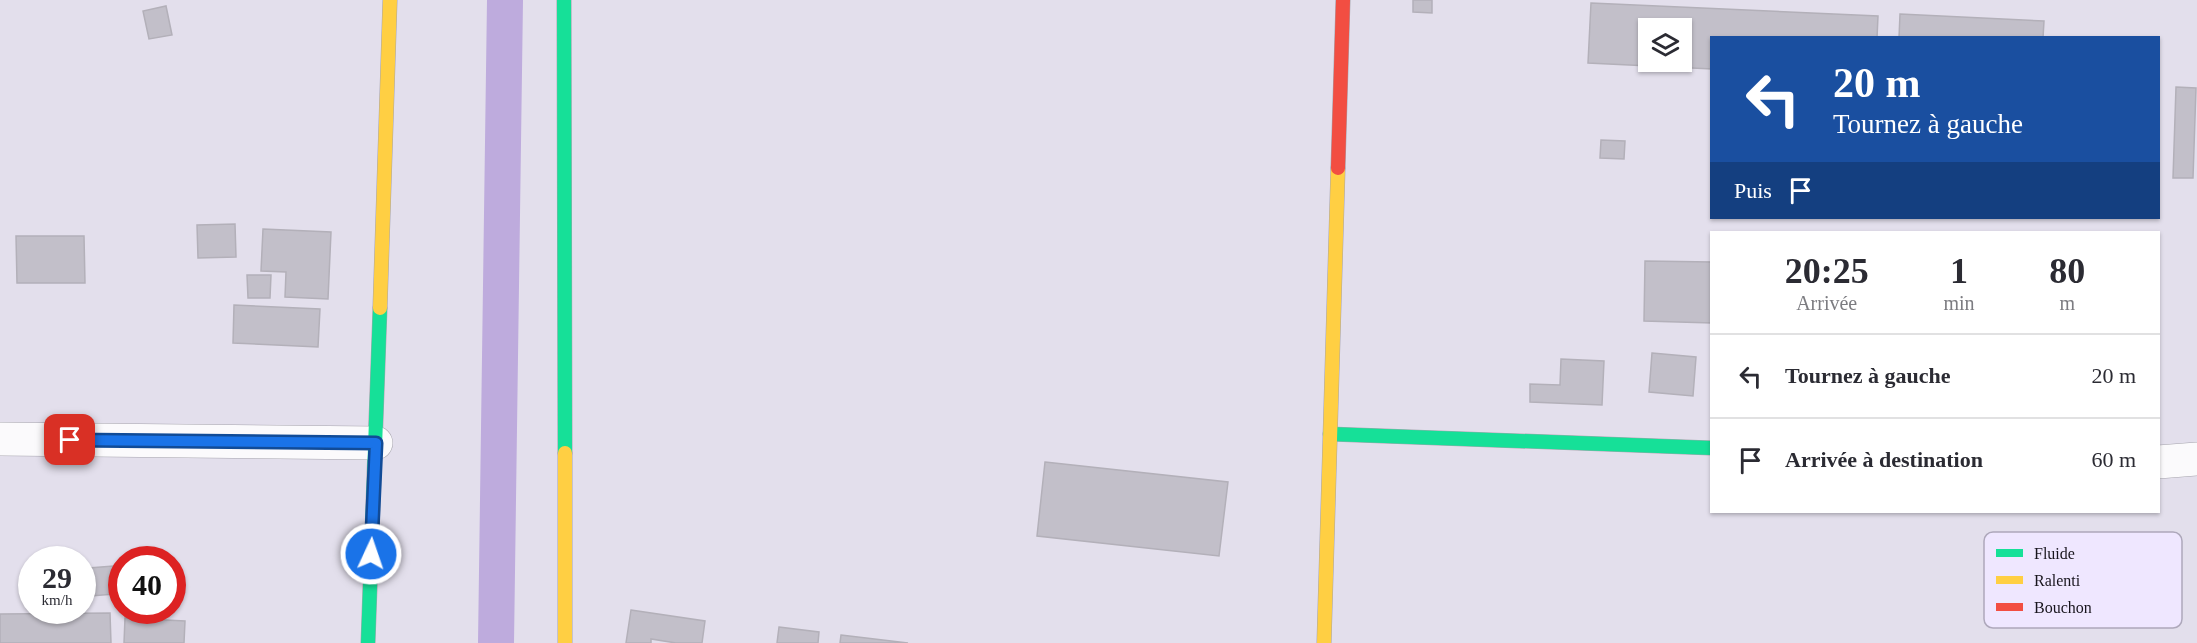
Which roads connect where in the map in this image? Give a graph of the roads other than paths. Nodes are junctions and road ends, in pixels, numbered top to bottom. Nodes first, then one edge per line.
1 (390, 0) edge
2 (564, 0) edge
3 (1343, 0) edge
4 (1330, 434) junction
5 (0, 439) edge
6 (376, 443) junction
7 (1710, 448) edge
8 (2197, 459) edge
9 (2160, 462) edge
10 (368, 643) edge
11 (565, 643) edge
12 (1324, 643) edge

1 - 6 street
2 - 11 street
3 - 4 street
4 - 7 street
4 - 12 street
5 - 6 street
6 - 10 street
8 - 9 street

